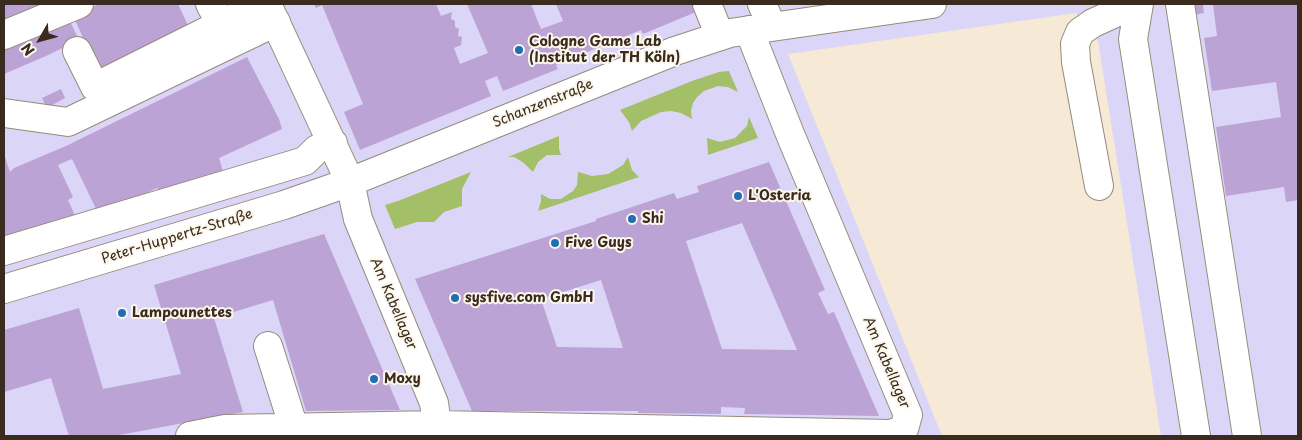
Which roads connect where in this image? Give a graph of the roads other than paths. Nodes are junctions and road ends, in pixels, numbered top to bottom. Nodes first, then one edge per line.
1 (79, 4) edge
2 (707, 4) edge
3 (932, 4) edge
4 (1137, 4) edge
5 (1180, 4) edge
6 (269, 10) edge
7 (216, 14) edge
8 (761, 20) edge
9 (4, 35) edge
10 (720, 36) junction
11 (77, 51) dead end
12 (4, 113) edge
13 (333, 143) junction
14 (350, 182) junction
15 (1100, 186) dead end
16 (4, 250) edge
17 (4, 289) edge
18 (263, 348) dead end
19 (437, 425) junction
20 (287, 428) junction
21 (190, 436) edge
22 (1196, 436) edge
23 (1247, 436) edge

1 - 9 street
2 - 10 street
3 - 8 street, Schanzenstraße
4 - 15 street
4 - 22 street
5 - 23 street
6 - 7 street
6 - 12 street
6 - 13 street
7 - 11 street
8 - 10 street, Schanzenstraße
8 - 19 street, Am Kabellager
10 - 14 street, Schanzenstraße
13 - 14 street
13 - 16 street
14 - 17 street, Peter-Huppertz-Straße
14 - 19 street, Am Kabellager
18 - 20 street
19 - 20 street, Am Kabellager
20 - 21 street, Am Kabellager

